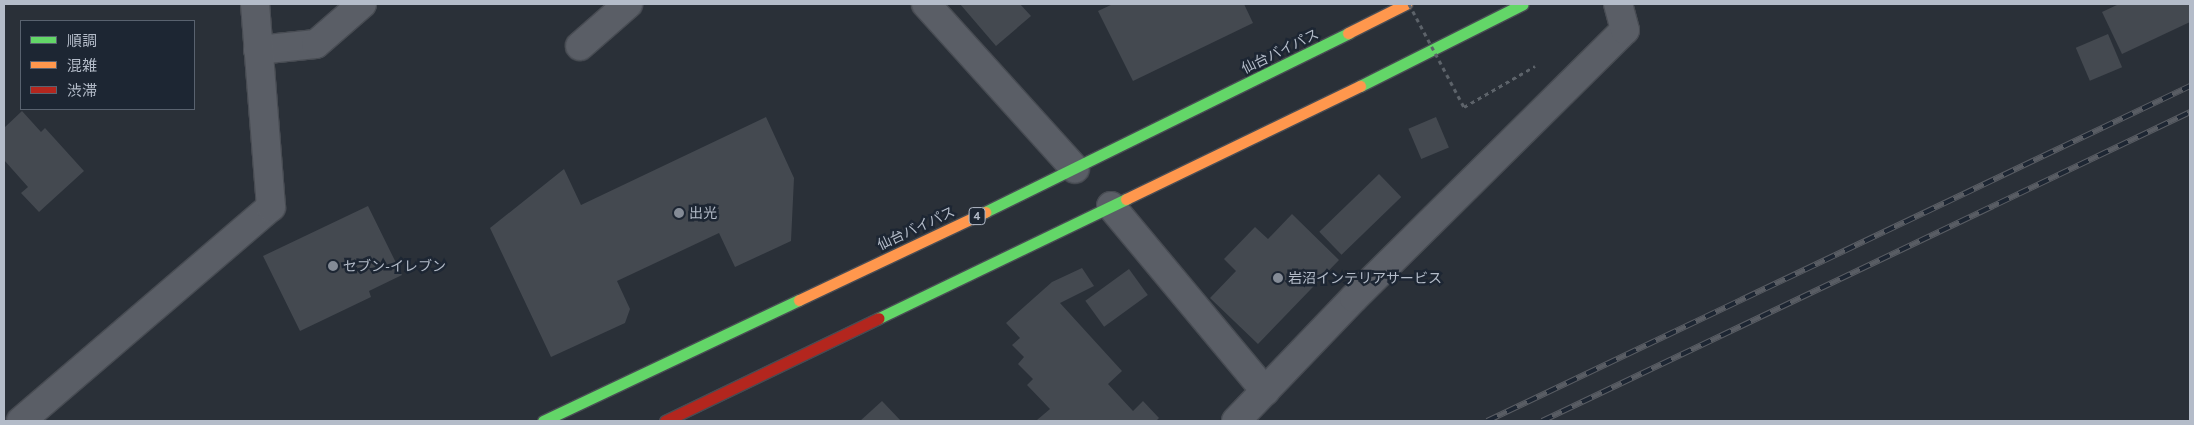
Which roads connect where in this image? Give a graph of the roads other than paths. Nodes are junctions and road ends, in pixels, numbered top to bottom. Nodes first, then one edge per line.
1 (255, 4) edge
2 (362, 4) edge
3 (628, 4) edge
4 (926, 4) edge
5 (1408, 4) edge
6 (1523, 4) edge
7 (1618, 4) edge
8 (1369, 13) edge
9 (580, 46) dead end
10 (258, 50) junction
11 (1075, 169) junction
12 (1111, 206) junction
13 (1265, 391) junction
14 (22, 421) edge
15 (544, 421) edge
16 (665, 421) edge
17 (1236, 421) edge

1 - 10 street
2 - 10 street
3 - 9 street
4 - 11 street
5 - 8 highway, 仙台バイパス / 4
6 - 12 highway
7 - 13 street
8 - 11 highway, 仙台バイパス / 4
10 - 14 street
11 - 15 highway, 仙台バイパス / 4
12 - 13 street
12 - 16 highway
13 - 17 street

